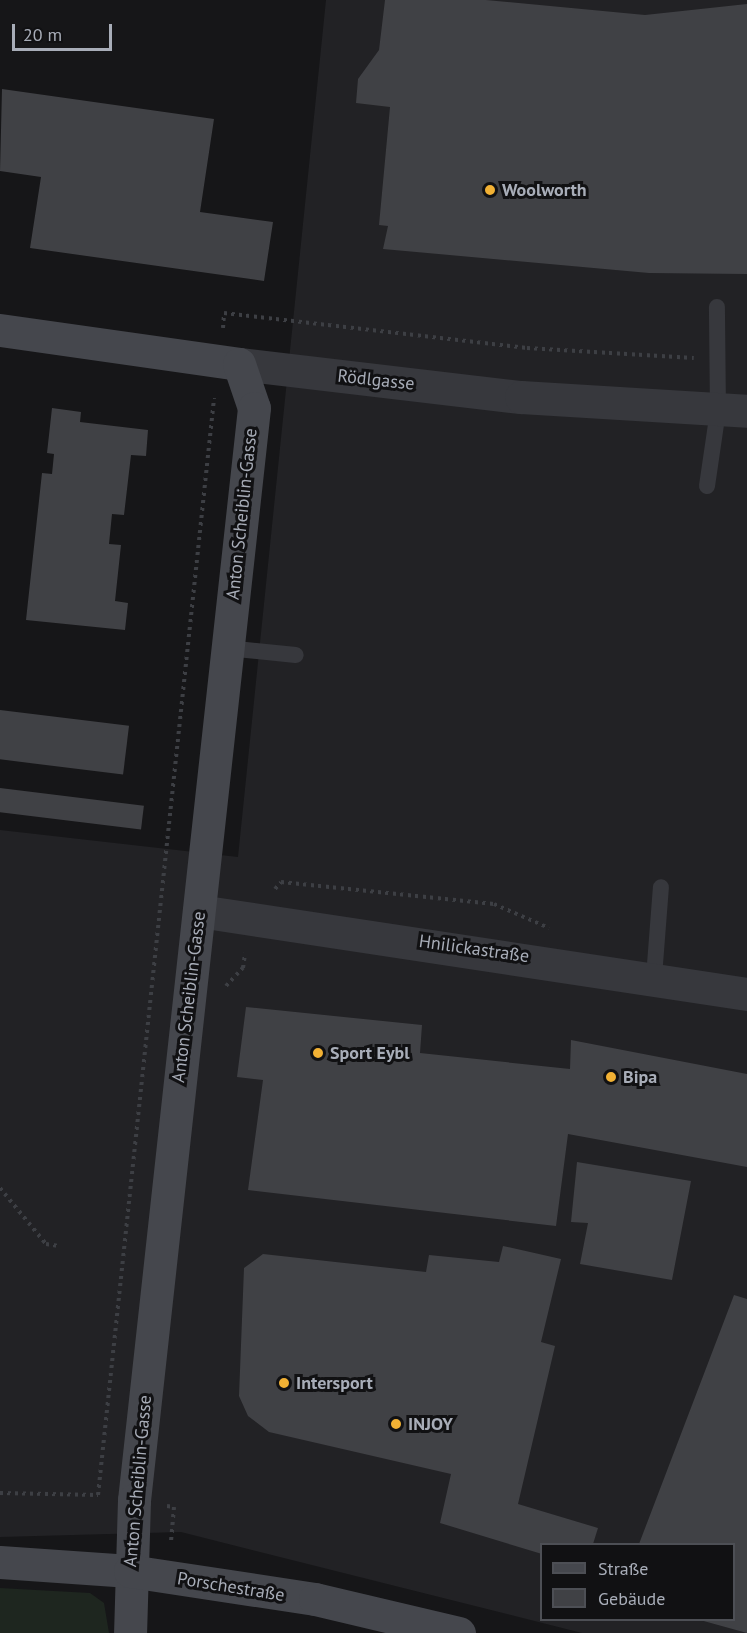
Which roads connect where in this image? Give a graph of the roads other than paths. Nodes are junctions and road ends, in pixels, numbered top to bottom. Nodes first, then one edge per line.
1 (717, 307) dead end
2 (2, 329) edge
3 (229, 362) junction
4 (733, 411) edge
5 (707, 486) dead end
6 (227, 648) junction
7 (296, 655) dead end
8 (661, 887) dead end
9 (199, 911) junction
10 (654, 977) junction
11 (747, 994) edge
12 (0, 1562) edge
13 (130, 1571) junction
14 (130, 1633) edge
15 (459, 1633) edge

1 - 4 lane
2 - 3 street, Rödlgasse
3 - 4 street, Rödlgasse
3 - 6 street, Anton Scheiblin-Gasse
4 - 5 lane
6 - 7 lane
6 - 9 street, Anton Scheiblin-Gasse
8 - 10 lane
9 - 10 street, Hnilickastraße
9 - 13 street, Anton Scheiblin-Gasse
10 - 11 street, Hnilickastraße
12 - 13 street, Porschestraße
13 - 14 street, Anton Scheiblin-Gasse
13 - 15 street, Porschestraße

